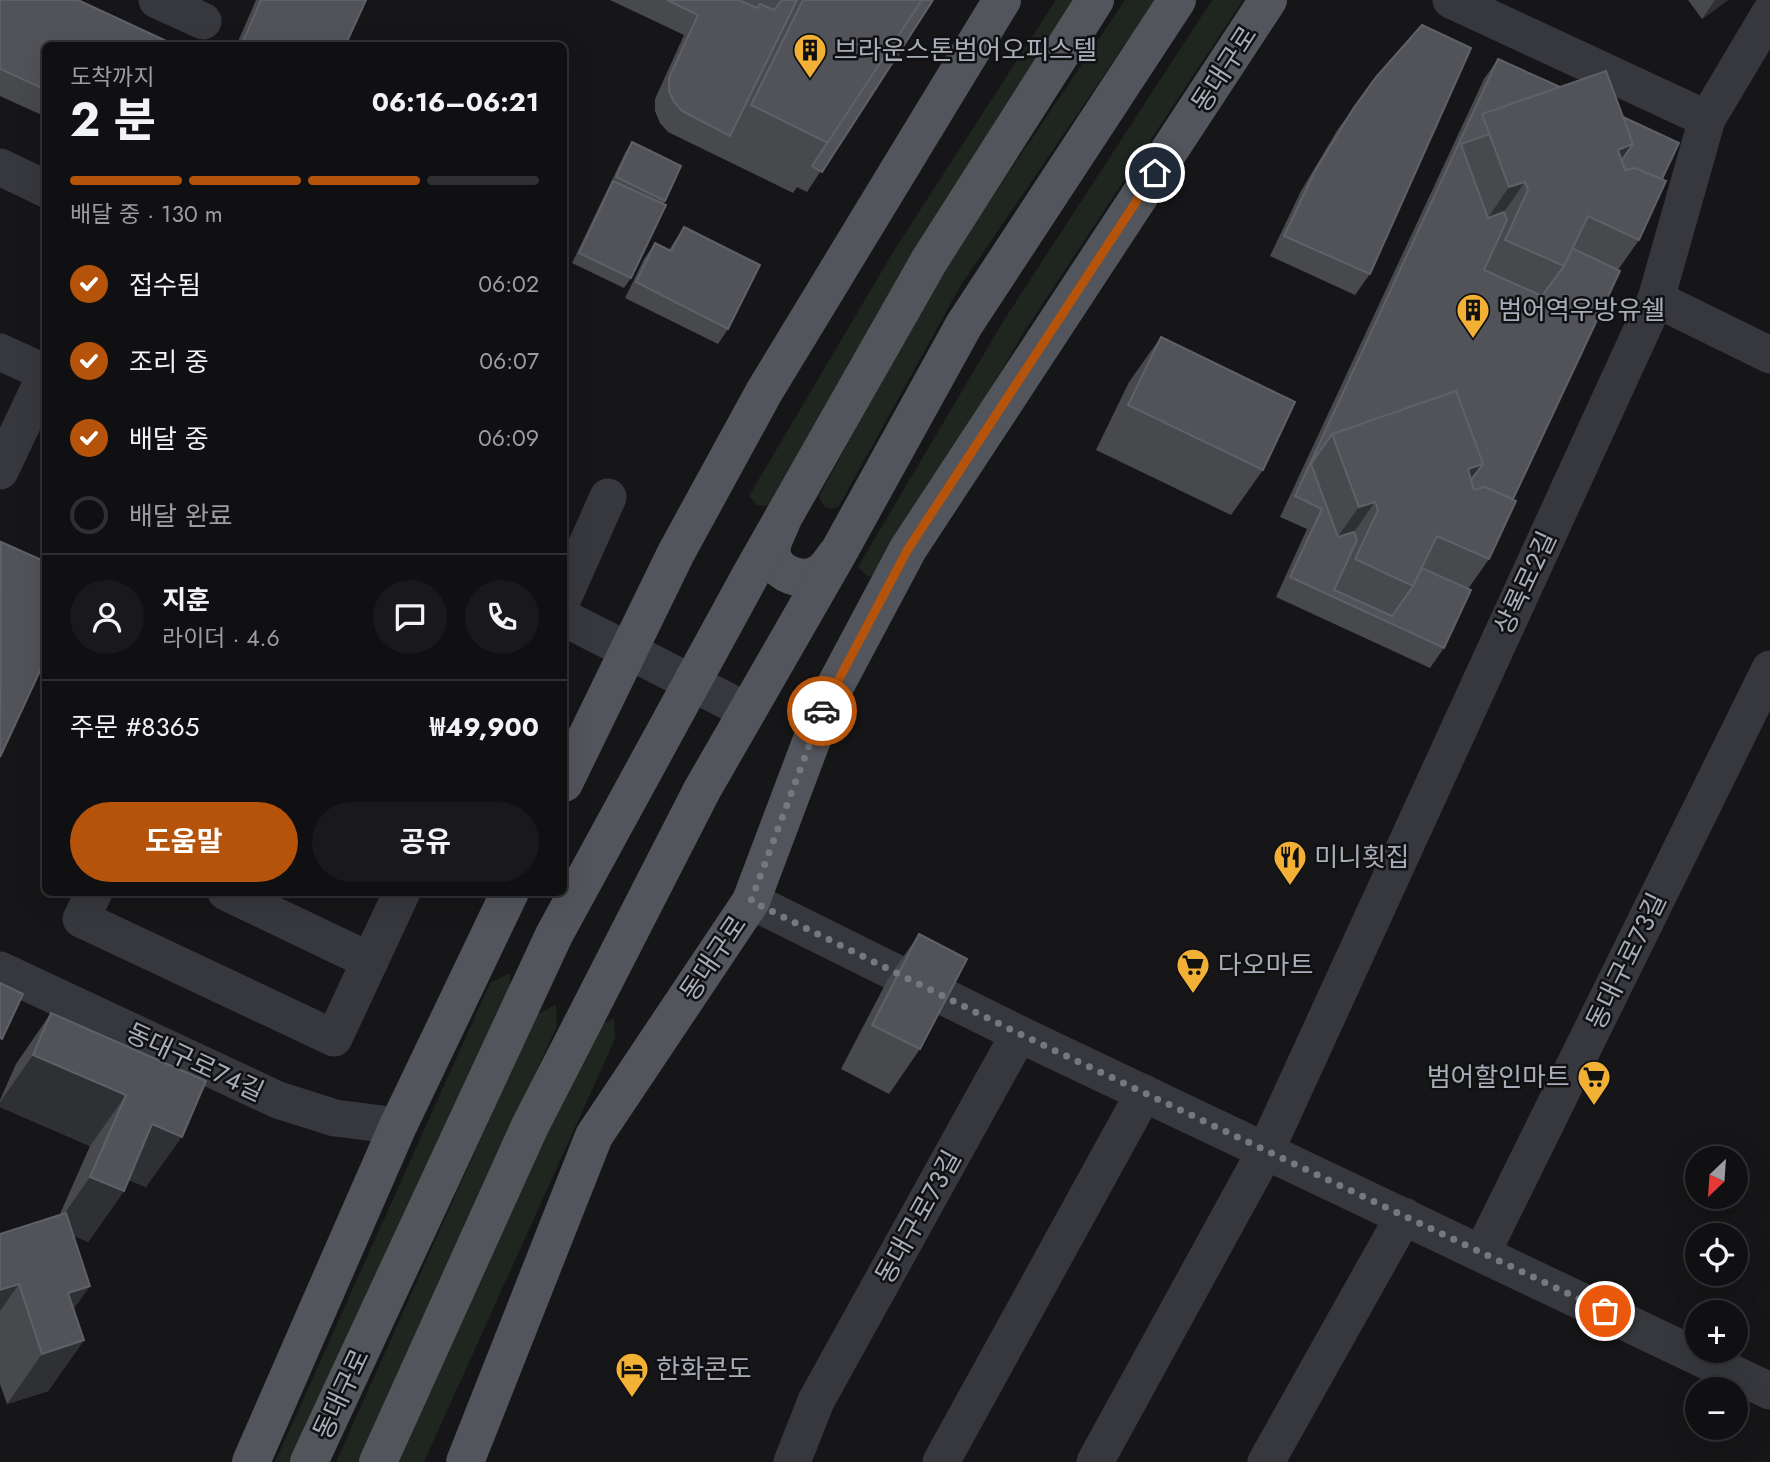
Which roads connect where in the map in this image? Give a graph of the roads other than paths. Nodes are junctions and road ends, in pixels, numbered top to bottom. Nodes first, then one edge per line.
1 (157, 0) edge
2 (1002, 0) edge
3 (1096, 0) edge
4 (1177, 0) edge
5 (1268, 0) edge
6 (1451, 0) edge
7 (1770, 13) edge
8 (204, 21) dead end
9 (1707, 119) junction
10 (0, 167) edge
11 (42, 187) edge
12 (1656, 299) junction
13 (0, 352) edge
14 (1770, 355) edge
15 (42, 372) edge
16 (42, 382) edge
17 (0, 471) edge
18 (608, 497) dead end
19 (783, 518) junction
20 (836, 555) junction
21 (567, 589) edge
22 (567, 620) edge
23 (628, 650) junction
24 (1770, 669) edge
25 (692, 682) junction
26 (747, 711) junction
27 (567, 777) edge
28 (92, 896) edge
29 (234, 896) edge
30 (400, 896) edge
31 (508, 896) edge
32 (751, 901) junction
33 (370, 961) junction
34 (0, 970) edge
35 (1020, 1034) junction
36 (1144, 1093) junction
37 (398, 1126) junction
38 (1266, 1150) junction
39 (1404, 1216) junction
40 (1482, 1253) junction
41 (1770, 1391) edge
42 (943, 1457) edge
43 (251, 1462) edge
44 (309, 1462) edge
45 (378, 1462) edge
46 (465, 1462) edge
47 (792, 1462) edge
48 (1095, 1462) edge
49 (1266, 1462) edge

1 - 8 street
2 - 23 main road
3 - 19 main road, 동대구로
4 - 20 main road
5 - 32 main road, 동대구로
6 - 9 street
7 - 9 street, 상록로2길
9 - 12 street, 상록로2길
10 - 11 street
12 - 14 street
12 - 38 street, 상록로2길
13 - 15 street
16 - 17 street
18 - 21 street
19 - 20 main road
19 - 25 main road, 동대구로
20 - 26 main road
22 - 23 street
23 - 25 street
23 - 27 main road
24 - 40 street, 동대구로73길
25 - 26 street
25 - 44 main road, 동대구로
26 - 45 main road
28 - 33 street
29 - 33 street
30 - 33 street
31 - 37 main road, 동대구로
32 - 35 street
32 - 46 main road, 동대구로
34 - 37 street, 동대구로74길
35 - 36 street
35 - 47 street, 동대구로73길
36 - 38 street
36 - 42 street
37 - 43 main road, 동대구로
38 - 39 street
38 - 48 street
39 - 40 street
39 - 49 street
40 - 41 street

